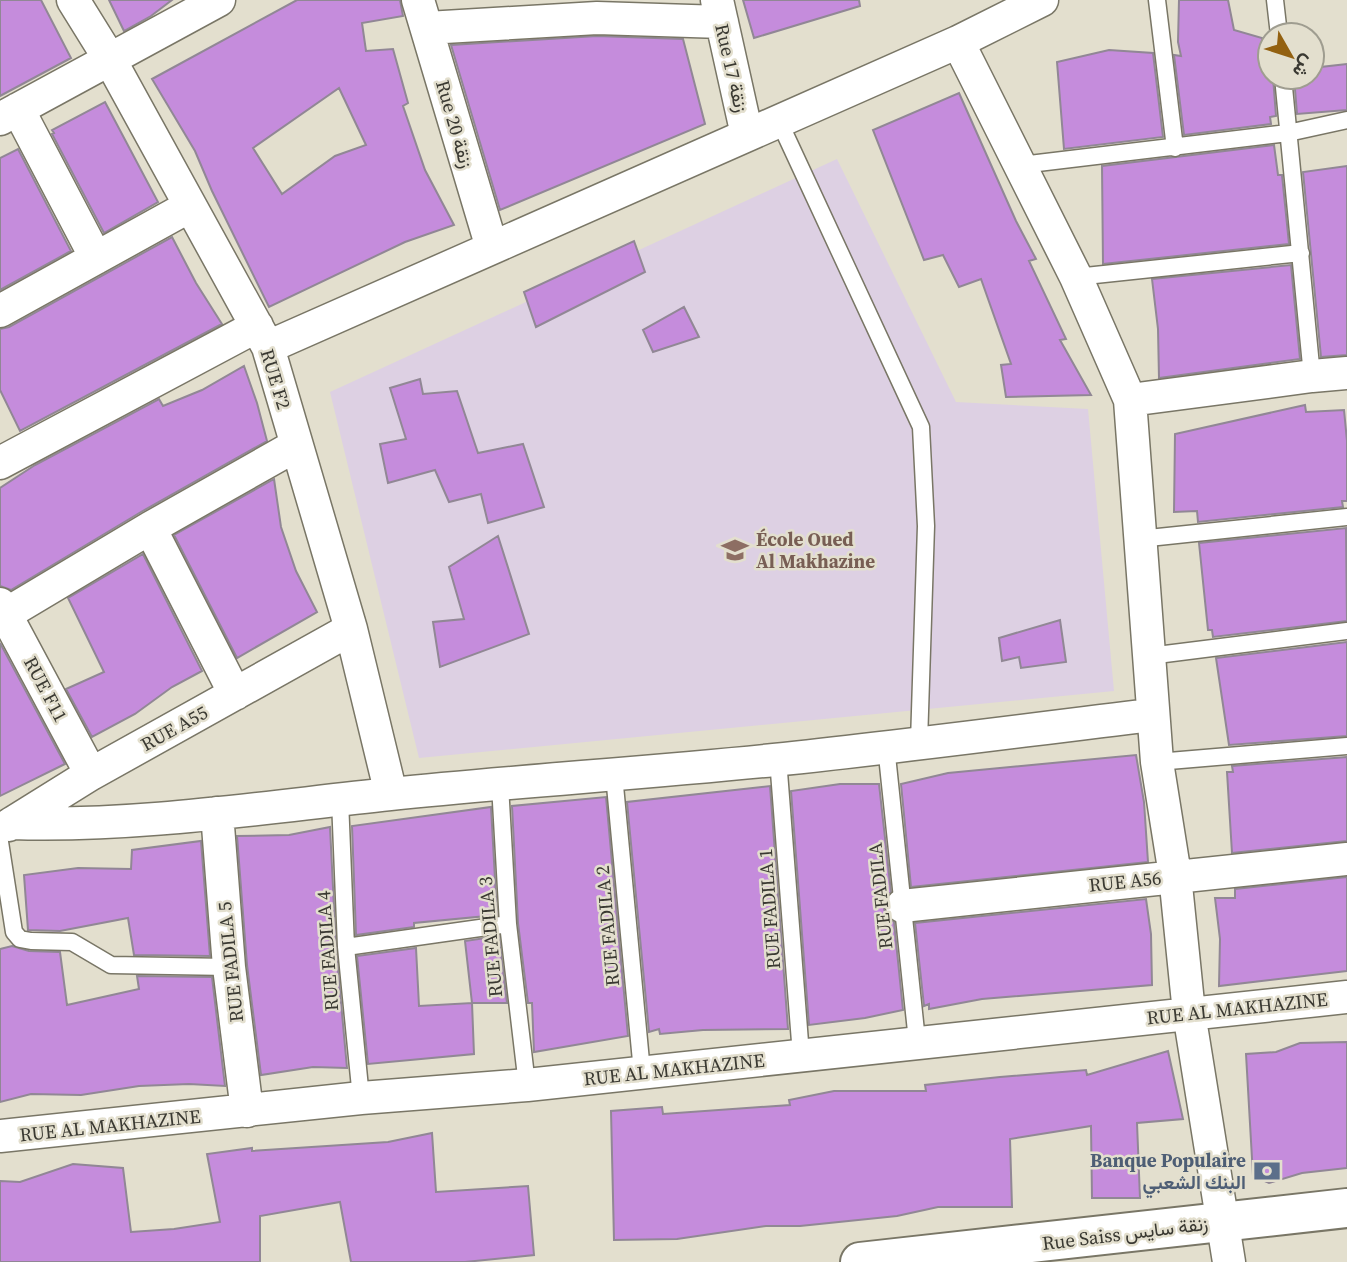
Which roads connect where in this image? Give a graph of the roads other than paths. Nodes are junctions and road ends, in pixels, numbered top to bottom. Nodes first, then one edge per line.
1 (73, 0) edge
2 (219, 0) edge
3 (1157, 0) edge
4 (1275, 0) edge
5 (1028, 3) edge
6 (594, 9) edge
7 (719, 11) edge
8 (423, 14) edge
9 (1277, 21) edge
10 (958, 42) junction
11 (109, 58) junction
12 (1284, 91) edge
13 (9, 113) edge
14 (1347, 120) edge
15 (779, 121) junction
16 (1288, 133) junction
17 (747, 135) junction
18 (1175, 148) junction
19 (1021, 165) junction
20 (190, 206) junction
21 (492, 248) junction
22 (1301, 253) junction
23 (96, 258) junction
24 (1076, 278) junction
25 (0, 311) edge
26 (262, 336) junction
27 (1347, 373) edge
28 (1312, 376) junction
29 (1130, 400) junction
30 (295, 446) junction
31 (0, 463) edge
32 (1347, 517) edge
33 (150, 528) junction
34 (1139, 539) junction
35 (3, 609) edge
36 (351, 629) junction
37 (1347, 631) edge
38 (1149, 656) junction
39 (235, 694) junction
40 (1152, 715) junction
41 (919, 743) junction
42 (886, 746) junction
43 (1347, 746) edge
44 (778, 759) junction
45 (1157, 762) junction
46 (91, 774) junction
47 (614, 775) junction
48 (500, 785) junction
49 (391, 793) junction
50 (340, 800) junction
51 (217, 813) junction
52 (4, 832) edge
53 (1347, 859) edge
54 (1175, 876) junction
55 (902, 906) junction
56 (508, 924) junction
57 (346, 947) junction
58 (229, 967) junction
59 (1347, 996) edge
60 (1189, 1013) junction
61 (917, 1041) junction
62 (800, 1055) junction
63 (642, 1072) junction
64 (527, 1085) junction
65 (361, 1098) junction
66 (247, 1111) junction
67 (0, 1136) edge
68 (1347, 1208) edge
69 (1224, 1221) junction
70 (913, 1260) edge
71 (860, 1262) edge
72 (1229, 1262) edge

1 - 11 street, RUE F2
2 - 11 street
3 - 18 lane
4 - 9 lane
5 - 10 street
6 - 7 street
6 - 8 street
7 - 17 street, Rue 17 زنقة
8 - 21 street, Rue 20 زنقة
10 - 15 street
10 - 19 street
11 - 13 street
11 - 20 street, RUE F2
12 - 16 lane
13 - 23 street
14 - 16 lane
15 - 17 street
15 - 41 lane
16 - 18 lane
16 - 22 lane
17 - 21 street
18 - 19 lane
19 - 24 street
20 - 23 street
20 - 26 street, RUE F2
21 - 26 street
22 - 24 lane
22 - 28 lane
23 - 25 street
24 - 29 street
26 - 30 street, RUE F2
26 - 31 street
27 - 28 street
28 - 29 street
29 - 34 street
30 - 33 street
30 - 36 street, RUE F2
32 - 34 lane
33 - 35 street
33 - 39 street
34 - 38 street
35 - 46 street, RUE F11
36 - 39 street, RUE A55
36 - 49 street, RUE F2
37 - 38 lane
38 - 40 street
39 - 46 street, RUE A55
40 - 41 street
40 - 45 street
41 - 42 street
42 - 44 street
42 - 55 lane, RUE FADILA
43 - 45 lane
44 - 47 street
44 - 62 lane, RUE FADILA 1
45 - 54 street
46 - 52 street, RUE A55
47 - 48 street
47 - 63 lane, RUE FADILA 2
48 - 49 street
48 - 56 lane, RUE FADILA 3
49 - 50 street
50 - 51 street
50 - 57 lane, RUE FADILA 4
51 - 52 street
51 - 58 street, RUE FADILA 5
52 - 58 lane
53 - 54 street, RUE A56
54 - 55 street, RUE A56
54 - 60 street
55 - 61 lane, RUE FADILA
56 - 57 lane
56 - 64 lane, RUE FADILA 3
57 - 65 lane, RUE FADILA 4
58 - 66 street, RUE FADILA 5
59 - 60 street, RUE AL MAKHAZINE
60 - 61 street, RUE AL MAKHAZINE
60 - 69 street
61 - 62 street, RUE AL MAKHAZINE
62 - 63 street, RUE AL MAKHAZINE
63 - 64 street, RUE AL MAKHAZINE
64 - 65 street, RUE AL MAKHAZINE
65 - 66 street, RUE AL MAKHAZINE
66 - 67 street, RUE AL MAKHAZINE
68 - 69 street, Rue Saiss زنقة سايس
69 - 70 street, Rue Saiss زنقة سايس
69 - 72 street
70 - 71 street, Rue Saiss زنقة سايس

